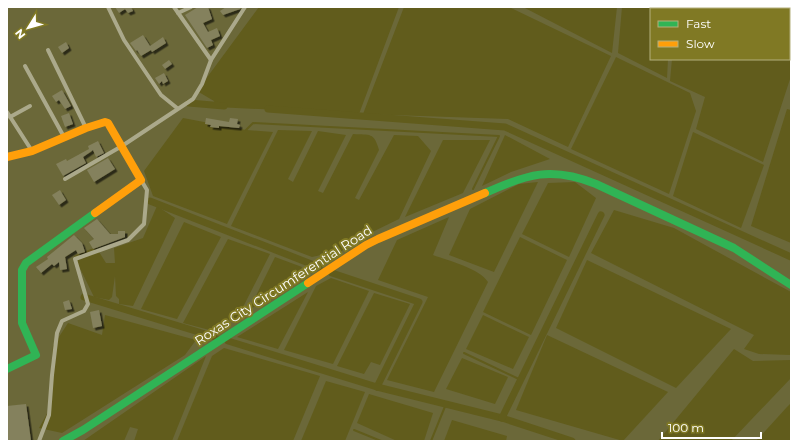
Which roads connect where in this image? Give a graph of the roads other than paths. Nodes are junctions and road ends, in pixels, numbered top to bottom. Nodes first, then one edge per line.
1 (108, 7) edge
2 (174, 7) edge
3 (191, 7) edge
4 (245, 7) edge
5 (178, 14) junction
6 (48, 50) dead end
7 (211, 60) junction
8 (25, 66) dead end
9 (30, 106) dead end
10 (177, 108) junction
11 (7, 112) edge
12 (10, 117) junction
13 (86, 128) junction
14 (64, 137) junction
15 (122, 146) junction
16 (32, 151) junction
17 (7, 157) edge
18 (65, 178) dead end
19 (141, 180) junction
20 (791, 285) edge
21 (7, 369) edge
22 (39, 441) edge
23 (63, 441) edge

1 - 10 street
2 - 5 street
3 - 5 street
4 - 7 street
5 - 7 street
6 - 13 street
7 - 10 street
8 - 14 street
9 - 12 street
10 - 15 street
11 - 12 street
12 - 16 street
13 - 14 main road
13 - 15 main road
14 - 16 main road
15 - 18 street
15 - 19 main road
16 - 17 main road
19 - 21 main road
19 - 22 street
20 - 23 main road, Roxas City Circumferential Road

